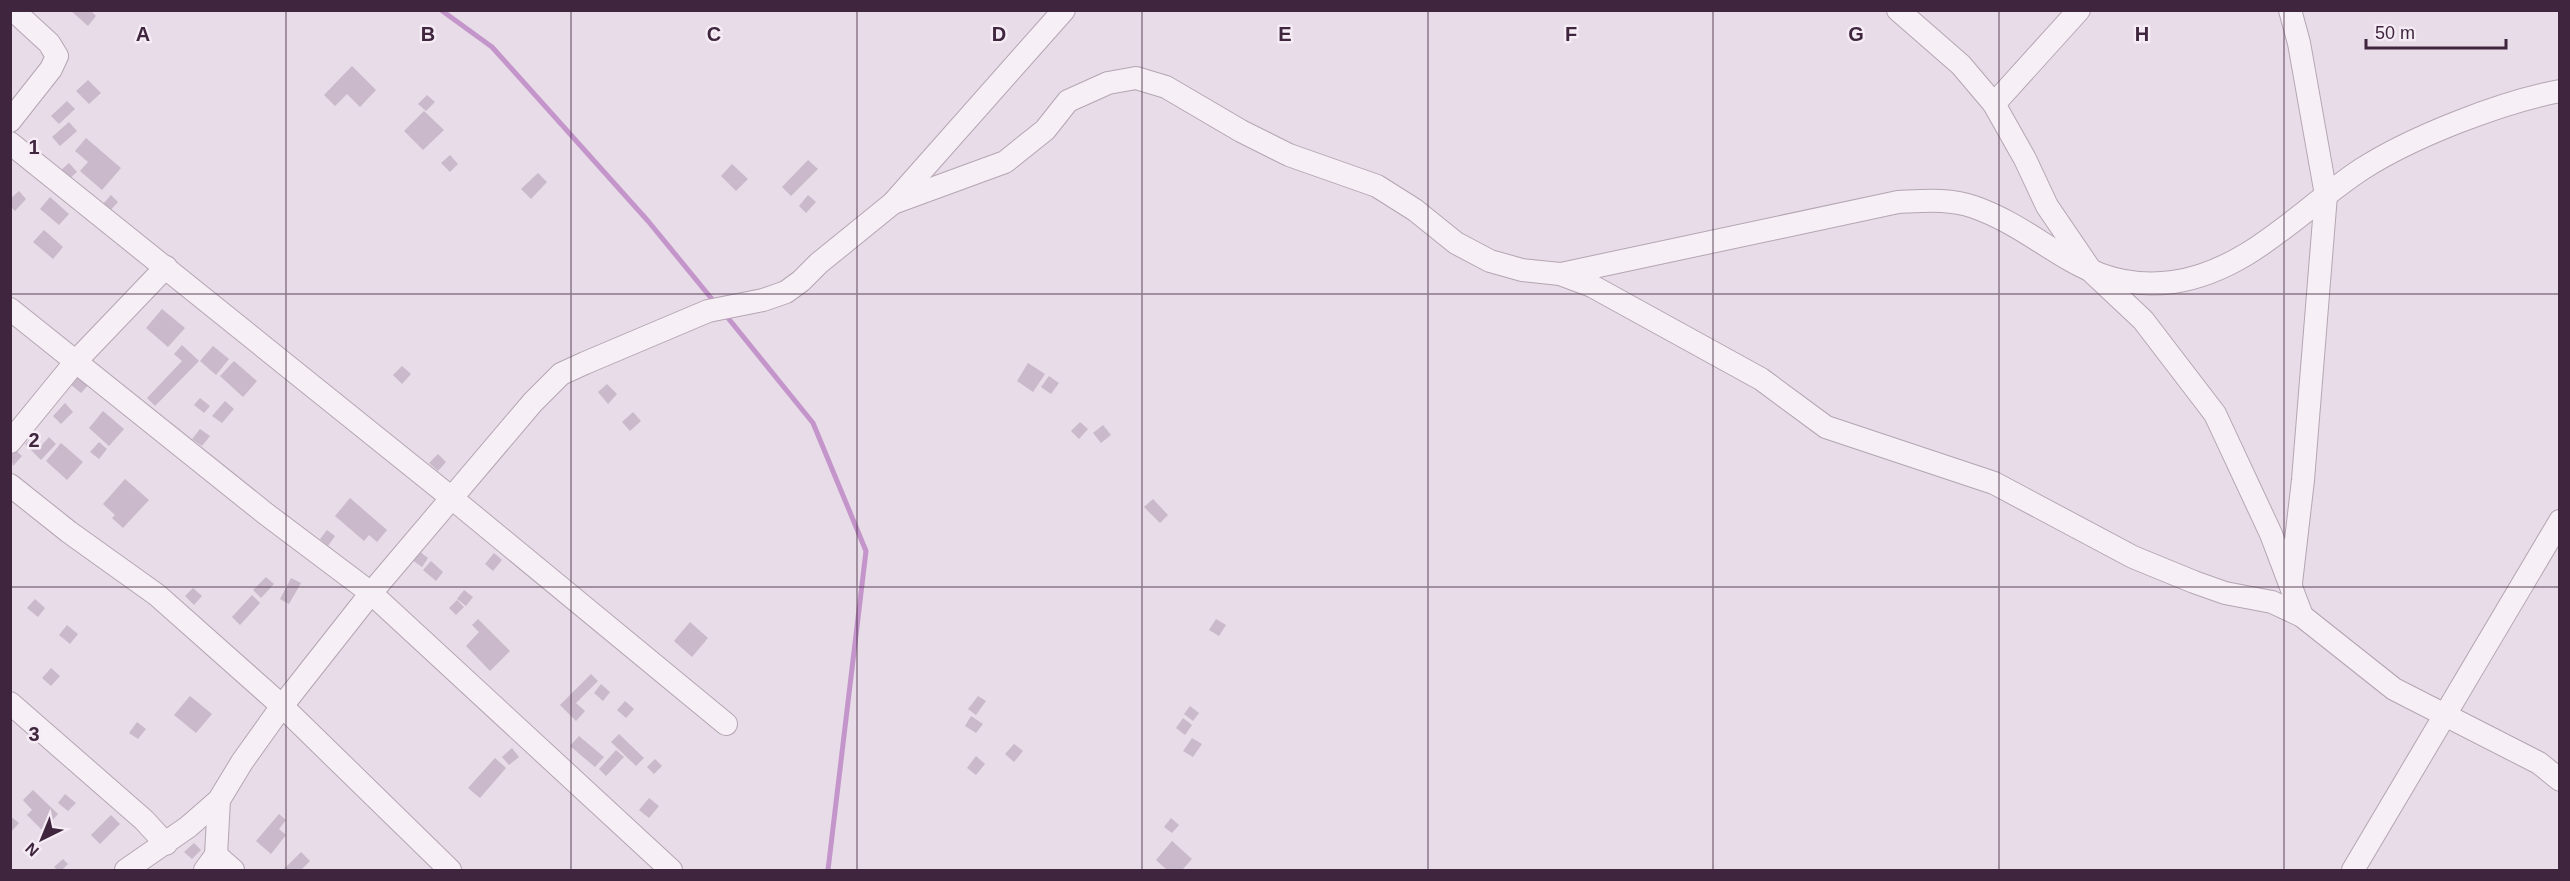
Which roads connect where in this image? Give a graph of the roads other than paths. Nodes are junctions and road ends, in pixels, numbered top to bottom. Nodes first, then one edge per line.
1 (13, 10) edge
2 (1064, 10) edge
3 (1898, 10) edge
4 (2079, 10) edge
5 (2290, 10) edge
6 (2559, 91) edge
7 (1994, 104) junction
8 (10, 121) edge
9 (10, 143) edge
10 (2326, 195) junction
11 (893, 203) junction
12 (166, 267) junction
13 (2092, 272) junction
14 (1560, 274) junction
15 (10, 309) edge
16 (77, 360) junction
17 (10, 442) edge
18 (10, 485) edge
19 (453, 499) junction
20 (2559, 521) edge
21 (2290, 586) junction
22 (371, 593) junction
23 (2302, 616) junction
24 (10, 703) edge
25 (282, 706) junction
26 (2445, 716) junction
27 (726, 724) dead end
28 (2559, 780) edge
29 (219, 800) junction
30 (166, 844) junction
31 (211, 863) edge
32 (126, 870) edge
33 (233, 870) edge
34 (450, 870) edge
35 (671, 870) edge
36 (2353, 870) edge

1 - 8 street
2 - 11 street
3 - 7 street
4 - 7 street
5 - 10 street
6 - 10 street
7 - 13 street
9 - 12 street
10 - 13 street
10 - 21 street
11 - 14 street
11 - 19 street
12 - 16 street
12 - 19 street
13 - 14 street
13 - 21 street
14 - 23 street
15 - 16 street
16 - 17 street
16 - 22 street
18 - 25 street
19 - 22 street
19 - 27 street
20 - 26 street
21 - 23 street
22 - 25 street
22 - 35 street
23 - 26 street
24 - 30 street
25 - 29 street
25 - 34 street
26 - 28 street
26 - 36 street
29 - 30 street
29 - 31 street
30 - 32 street
31 - 33 street

